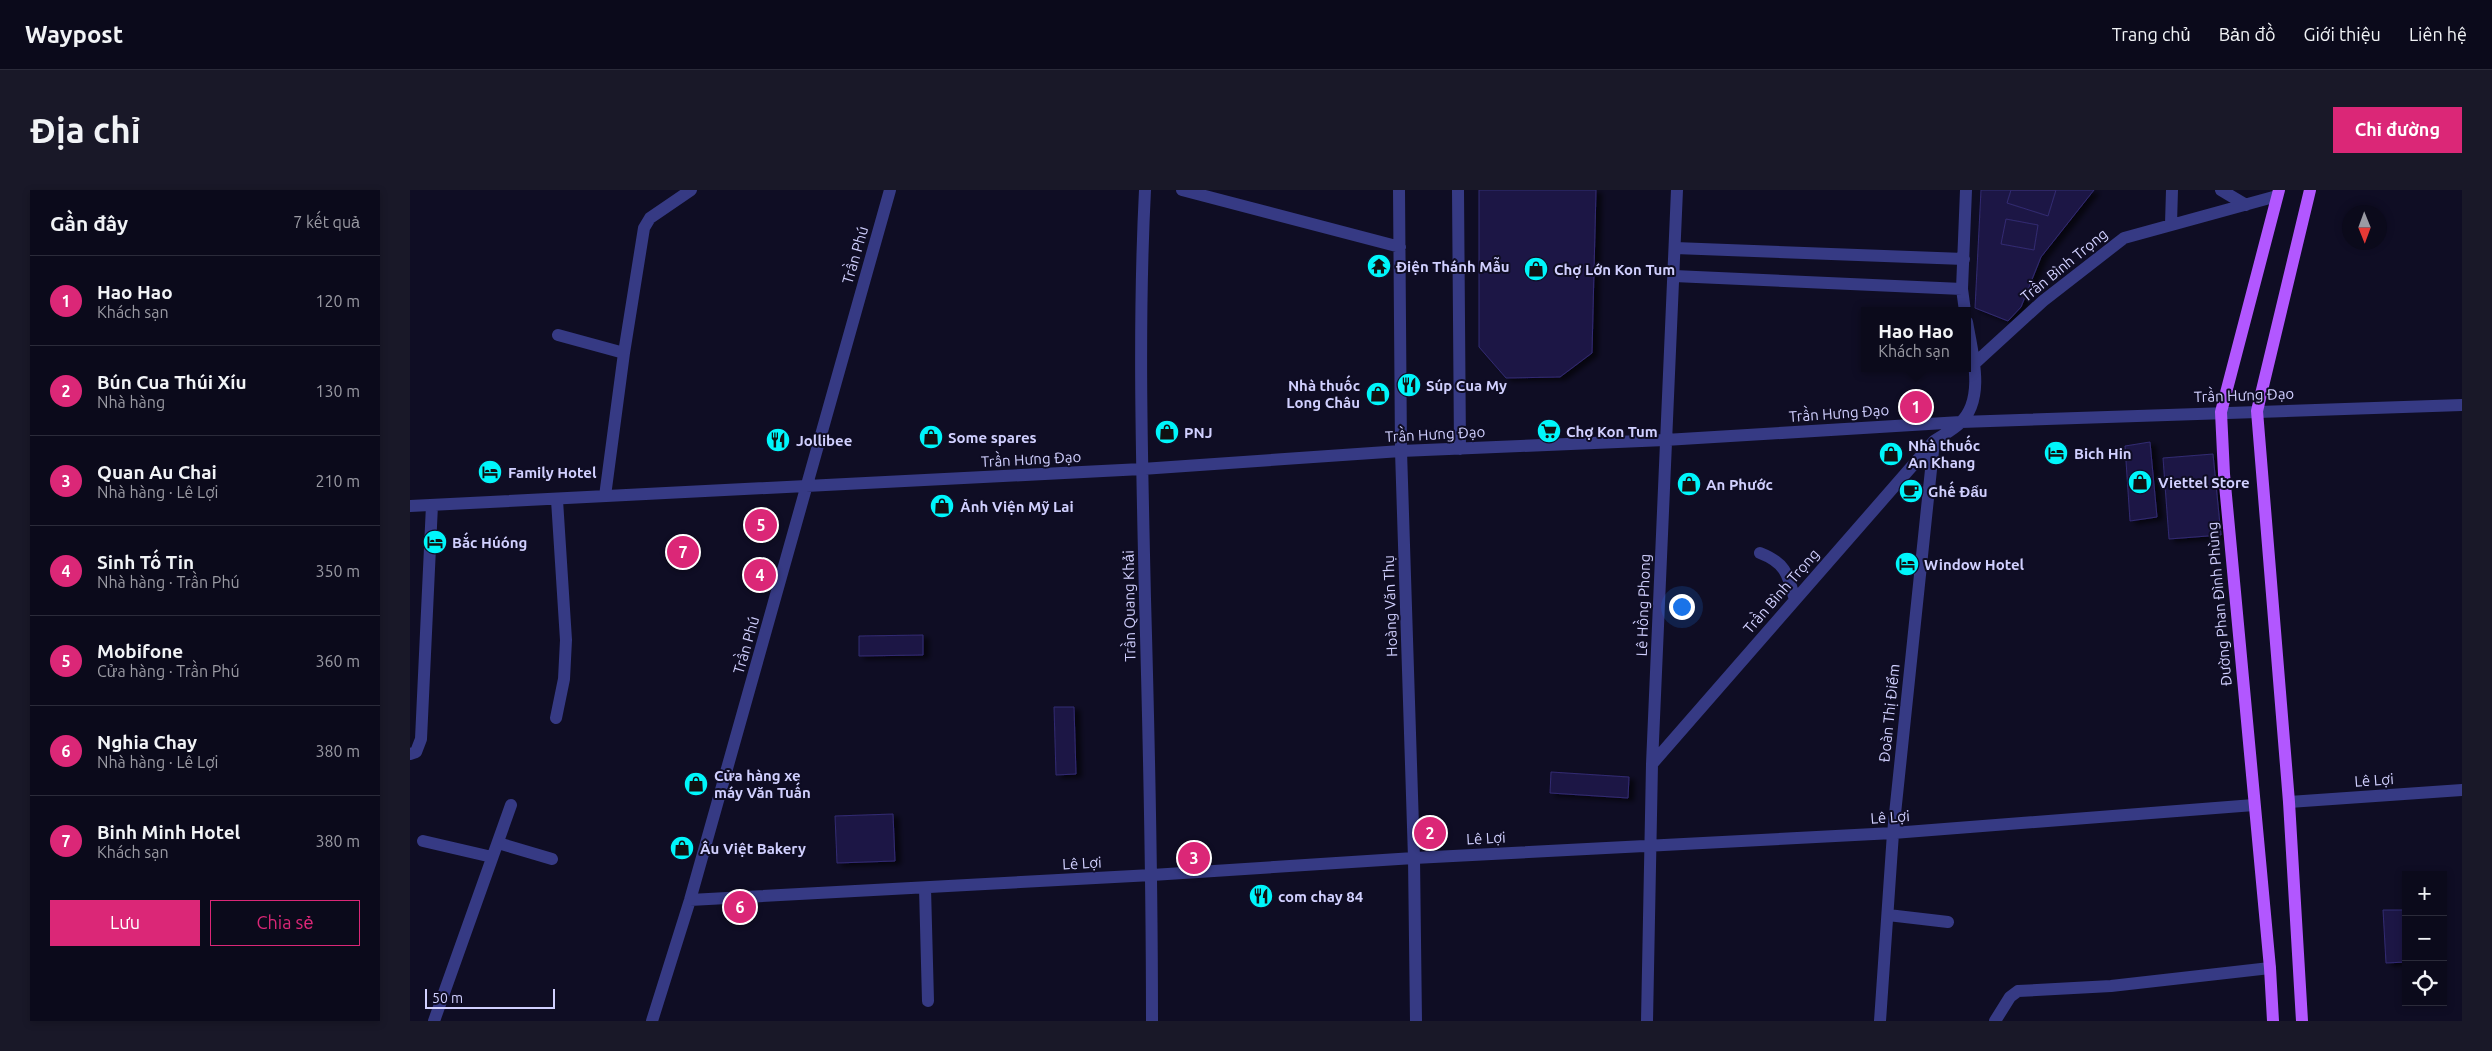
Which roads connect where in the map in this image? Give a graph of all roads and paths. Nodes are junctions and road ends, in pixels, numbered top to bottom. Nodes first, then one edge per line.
1 (691, 190) edge
2 (890, 190) edge
3 (1145, 190) edge
4 (1182, 190) edge
5 (1399, 190) edge
6 (1458, 190) edge
7 (1677, 190) edge
8 (1966, 190) edge
9 (2172, 190) edge
10 (2221, 190) edge
11 (2310, 190) edge
12 (2278, 193) edge
13 (2246, 205) junction
14 (2171, 224) junction
15 (1400, 247) junction
16 (1675, 248) junction
17 (1964, 259) junction
18 (1674, 276) junction
19 (1962, 289) junction
20 (1965, 307) edge
21 (558, 335) dead end
22 (1971, 346) edge
23 (624, 353) junction
24 (1974, 364) junction
25 (2462, 405) edge
26 (2257, 411) junction
27 (2221, 412) junction
28 (1961, 422) junction
29 (1665, 440) junction
30 (1934, 440) junction
31 (1460, 448) junction
32 (1401, 451) junction
33 (1142, 469) junction
34 (807, 487) junction
35 (605, 496) junction
36 (557, 500) junction
37 (432, 505) junction
38 (410, 506) edge
39 (1760, 554) dead end
40 (1795, 600) junction
41 (556, 718) dead end
42 (410, 754) edge
43 (1652, 764) junction
44 (2462, 790) edge
45 (2289, 802) junction
46 (511, 805) dead end
47 (2254, 805) junction
48 (1893, 833) junction
49 (423, 841) dead end
50 (498, 843) junction
51 (1650, 845) junction
52 (492, 857) junction
53 (1414, 858) junction
54 (552, 859) dead end
55 (1152, 875) junction
56 (925, 888) junction
57 (690, 900) junction
58 (1888, 915) junction
59 (1948, 922) dead end
60 (2270, 968) junction
61 (928, 1001) dead end
62 (434, 1021) edge
63 (652, 1021) edge
64 (1152, 1021) edge
65 (1416, 1021) edge
66 (1647, 1021) edge
67 (1880, 1021) edge
68 (1995, 1021) edge
69 (2273, 1021) edge
70 (2302, 1021) edge

1 - 23 street
2 - 34 street, Trần Phú
3 - 33 street, Trần Quang Khải
4 - 15 street
5 - 15 street, Hoàng Văn Thụ
6 - 31 street
7 - 16 street, Lê Hồng Phong
8 - 17 street
9 - 14 street
10 - 13 street
11 - 26 main road
12 - 13 street, Trần Bình Trọng
12 - 27 main road, Đường Phan Đình Phùng
13 - 14 street, Trần Bình Trọng
14 - 24 street, Trần Bình Trọng
15 - 32 street, Hoàng Văn Thụ
16 - 17 street
16 - 18 street, Lê Hồng Phong
17 - 19 street
18 - 19 street
18 - 29 street, Lê Hồng Phong
19 - 20 street
21 - 23 street
22 - 24 street
23 - 35 street
24 - 28 street
25 - 26 street, Trần Hưng Đạo
26 - 27 street, Trần Hưng Đạo
26 - 45 main road
27 - 28 street, Trần Hưng Đạo
27 - 47 main road, Đường Phan Đình Phùng
28 - 29 street, Trần Hưng Đạo
28 - 30 street
29 - 31 street, Trần Hưng Đạo
29 - 43 street, Lê Hồng Phong
30 - 40 street, Trần Bình Trọng
30 - 48 street, Đoàn Thị Điểm
31 - 32 street, Trần Hưng Đạo
32 - 33 street, Trần Hưng Đạo
32 - 53 street, Hoàng Văn Thụ
33 - 34 street, Trần Hưng Đạo
33 - 55 street, Trần Quang Khải
34 - 35 street, Trần Hưng Đạo
34 - 57 street, Trần Phú
35 - 36 street, Trần Hưng Đạo
36 - 37 street, Trần Hưng Đạo
36 - 41 street
37 - 38 street, Trần Hưng Đạo
37 - 42 street
39 - 40 street
40 - 43 street, Trần Bình Trọng
43 - 51 street, Lê Hồng Phong
44 - 45 street, Lê Lợi
45 - 70 main road
46 - 50 street
47 - 48 street, Lê Lợi
47 - 60 main road, Đường Phan Đình Phùng
48 - 51 street, Lê Lợi
48 - 58 street, Đoàn Thị Điểm
49 - 52 street
50 - 52 street
50 - 54 street
51 - 53 street, Lê Lợi
51 - 66 street, Lê Hồng Phong
52 - 62 street
53 - 55 street, Lê Lợi
53 - 65 street, Hoàng Văn Thụ
55 - 56 street, Lê Lợi
55 - 64 street, Trần Quang Khải
56 - 57 street, Lê Lợi
56 - 61 street
57 - 63 street, Trần Phú
58 - 59 street
58 - 67 street, Đoàn Thị Điểm
60 - 68 street
60 - 69 main road, Đường Phan Đình Phùng

